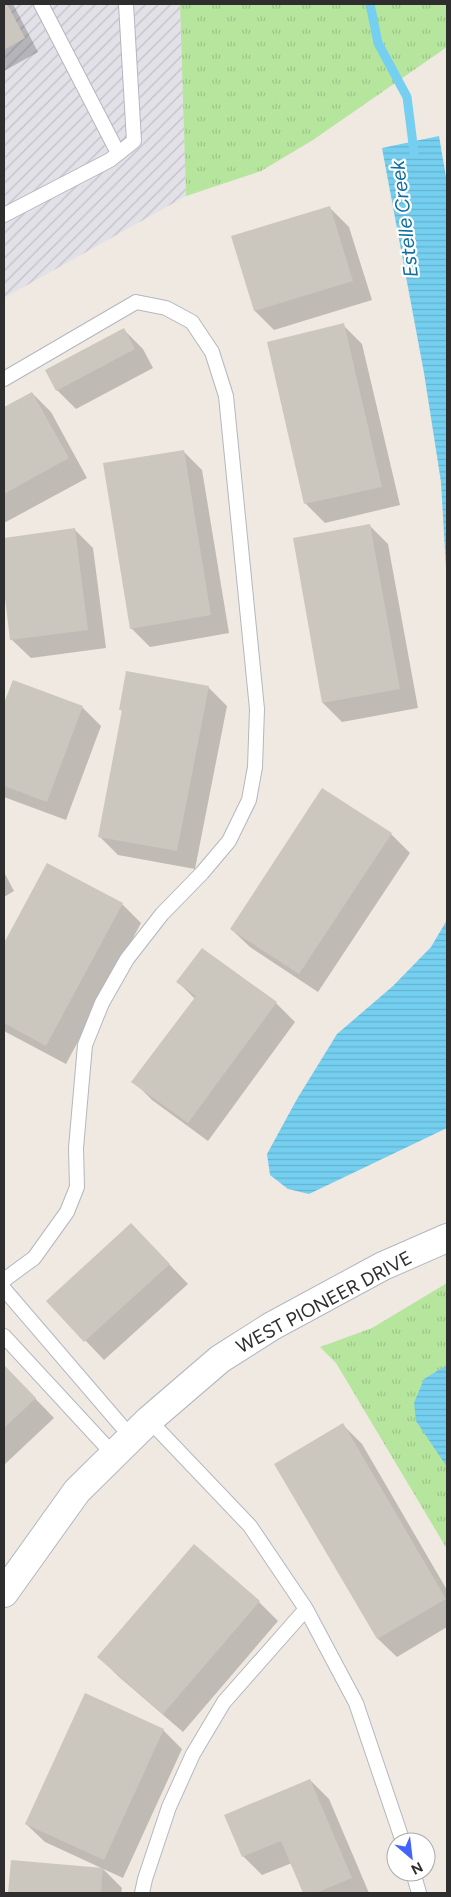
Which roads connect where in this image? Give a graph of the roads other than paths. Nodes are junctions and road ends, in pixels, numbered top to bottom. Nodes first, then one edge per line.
1 (41, 4) edge
2 (126, 4) edge
3 (118, 153) junction
4 (4, 215) edge
5 (4, 380) edge
6 (447, 1238) edge
7 (4, 1280) edge
8 (4, 1289) edge
9 (4, 1336) edge
10 (131, 1437) junction
11 (4, 1593) edge
12 (306, 1609) junction
13 (400, 1832) edge
14 (142, 1893) edge

1 - 3 lane
2 - 3 lane
3 - 4 lane
5 - 7 lane
6 - 10 street, WEST PIONEER DRIVE
8 - 10 lane
9 - 10 lane
10 - 11 street, WEST PIONEER DRIVE
10 - 12 lane
12 - 13 lane
12 - 14 lane

